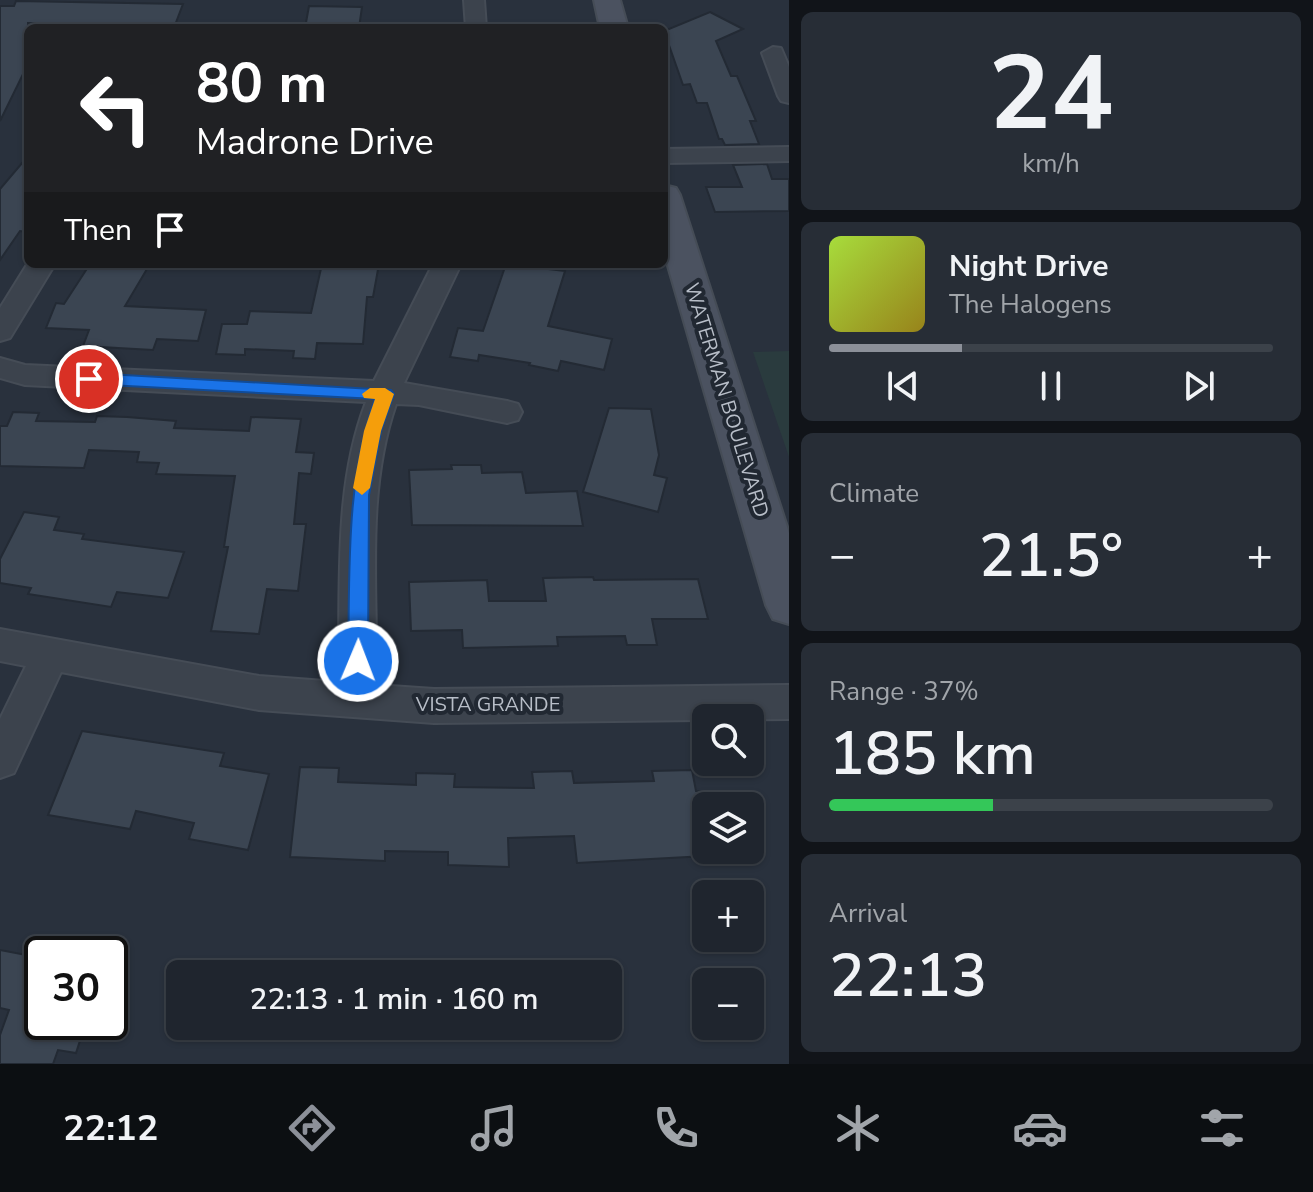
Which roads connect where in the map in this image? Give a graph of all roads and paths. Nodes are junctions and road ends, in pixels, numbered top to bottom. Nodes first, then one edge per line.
1 (474, 0) edge
2 (607, 0) edge
3 (476, 24) edge
4 (613, 24) edge
5 (773, 53) dead end
6 (789, 96) edge
7 (789, 154) edge
8 (668, 156) edge
9 (668, 208) edge
10 (39, 268) edge
11 (445, 268) edge
12 (0, 331) edge
13 (0, 368) edge
14 (385, 394) junction
15 (507, 412) dead end
16 (789, 605) edge
17 (0, 645) edge
18 (51, 654) junction
19 (356, 701) junction
20 (789, 702) edge
21 (0, 760) edge

1 - 3 street
2 - 4 main road
5 - 6 street
7 - 8 street
9 - 16 main road, WATERMAN BOULEVARD
10 - 12 street
11 - 14 street
13 - 14 street
14 - 15 street
14 - 19 street
17 - 18 street, VISTA GRANDE
18 - 19 street, VISTA GRANDE
18 - 21 street
19 - 20 street, VISTA GRANDE

